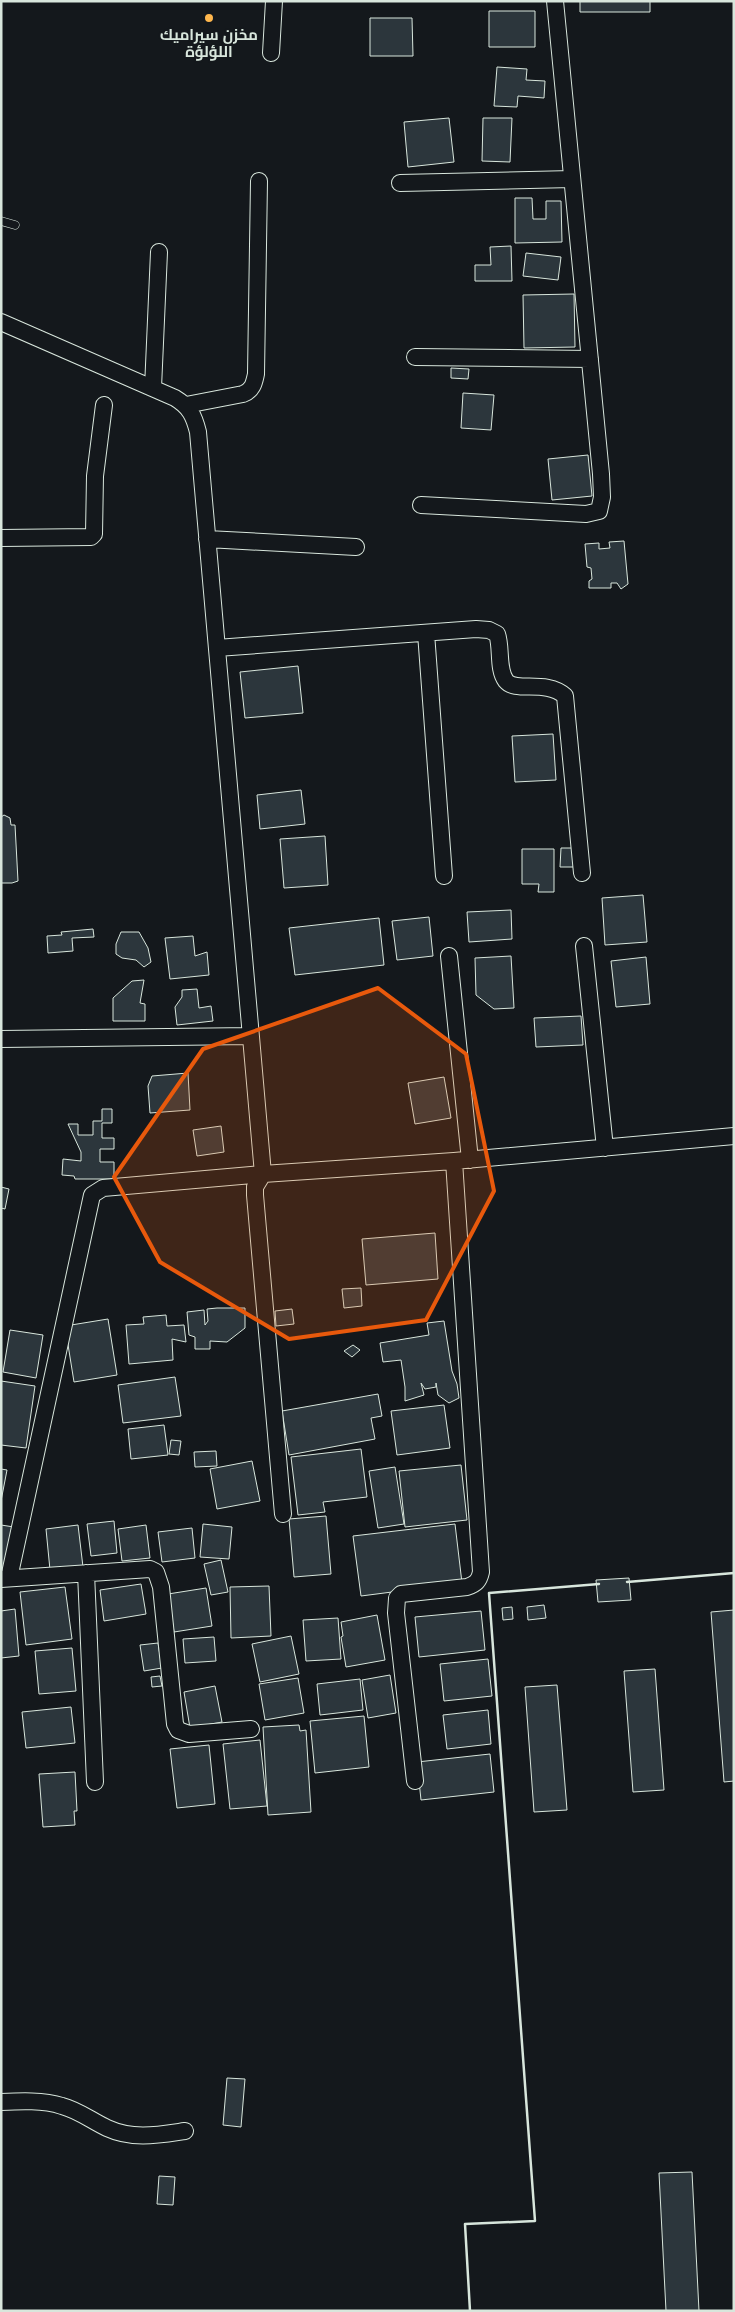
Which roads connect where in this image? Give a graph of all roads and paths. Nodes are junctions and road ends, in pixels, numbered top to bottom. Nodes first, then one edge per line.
1 (274, 1) edge
2 (555, 1) edge
3 (271, 53) dead end
4 (572, 180) junction
5 (259, 181) dead end
6 (400, 183) dead end
7 (1, 221) edge
8 (14, 225) dead end
9 (159, 252) dead end
10 (1, 322) edge
11 (415, 357) dead end
12 (590, 359) junction
13 (153, 388) junction
14 (186, 404) junction
15 (104, 405) dead end
16 (421, 505) dead end
17 (1, 538) edge
18 (207, 539) junction
19 (356, 547) dead end
20 (426, 633) junction
21 (217, 648) junction
22 (582, 873) dead end
23 (444, 876) dead end
24 (584, 946) dead end
25 (449, 956) dead end
26 (251, 1036) junction
27 (1, 1039) edge
28 (734, 1136) edge
29 (605, 1148) junction
30 (462, 1160) junction
31 (264, 1174) junction
32 (283, 1514) dead end
33 (86, 1573) junction
34 (5, 1578) edge
35 (251, 1729) dead end
36 (415, 1780) dead end
37 (95, 1782) dead end
38 (1, 2102) edge
39 (185, 2131) dead end

1 - 3 street
2 - 4 street
4 - 6 street
4 - 12 street
5 - 14 street
7 - 8 lane
9 - 13 street
10 - 13 street
11 - 12 street
12 - 16 street
13 - 14 street
14 - 18 street
15 - 17 street
18 - 19 street
18 - 21 street
20 - 21 street
20 - 22 street
20 - 23 street
21 - 26 street
24 - 29 street
25 - 30 street
26 - 27 street
26 - 31 street
28 - 29 street
29 - 30 street
30 - 31 street
30 - 36 street
31 - 32 street
31 - 34 street
33 - 34 street
33 - 35 street
33 - 37 street
38 - 39 street

